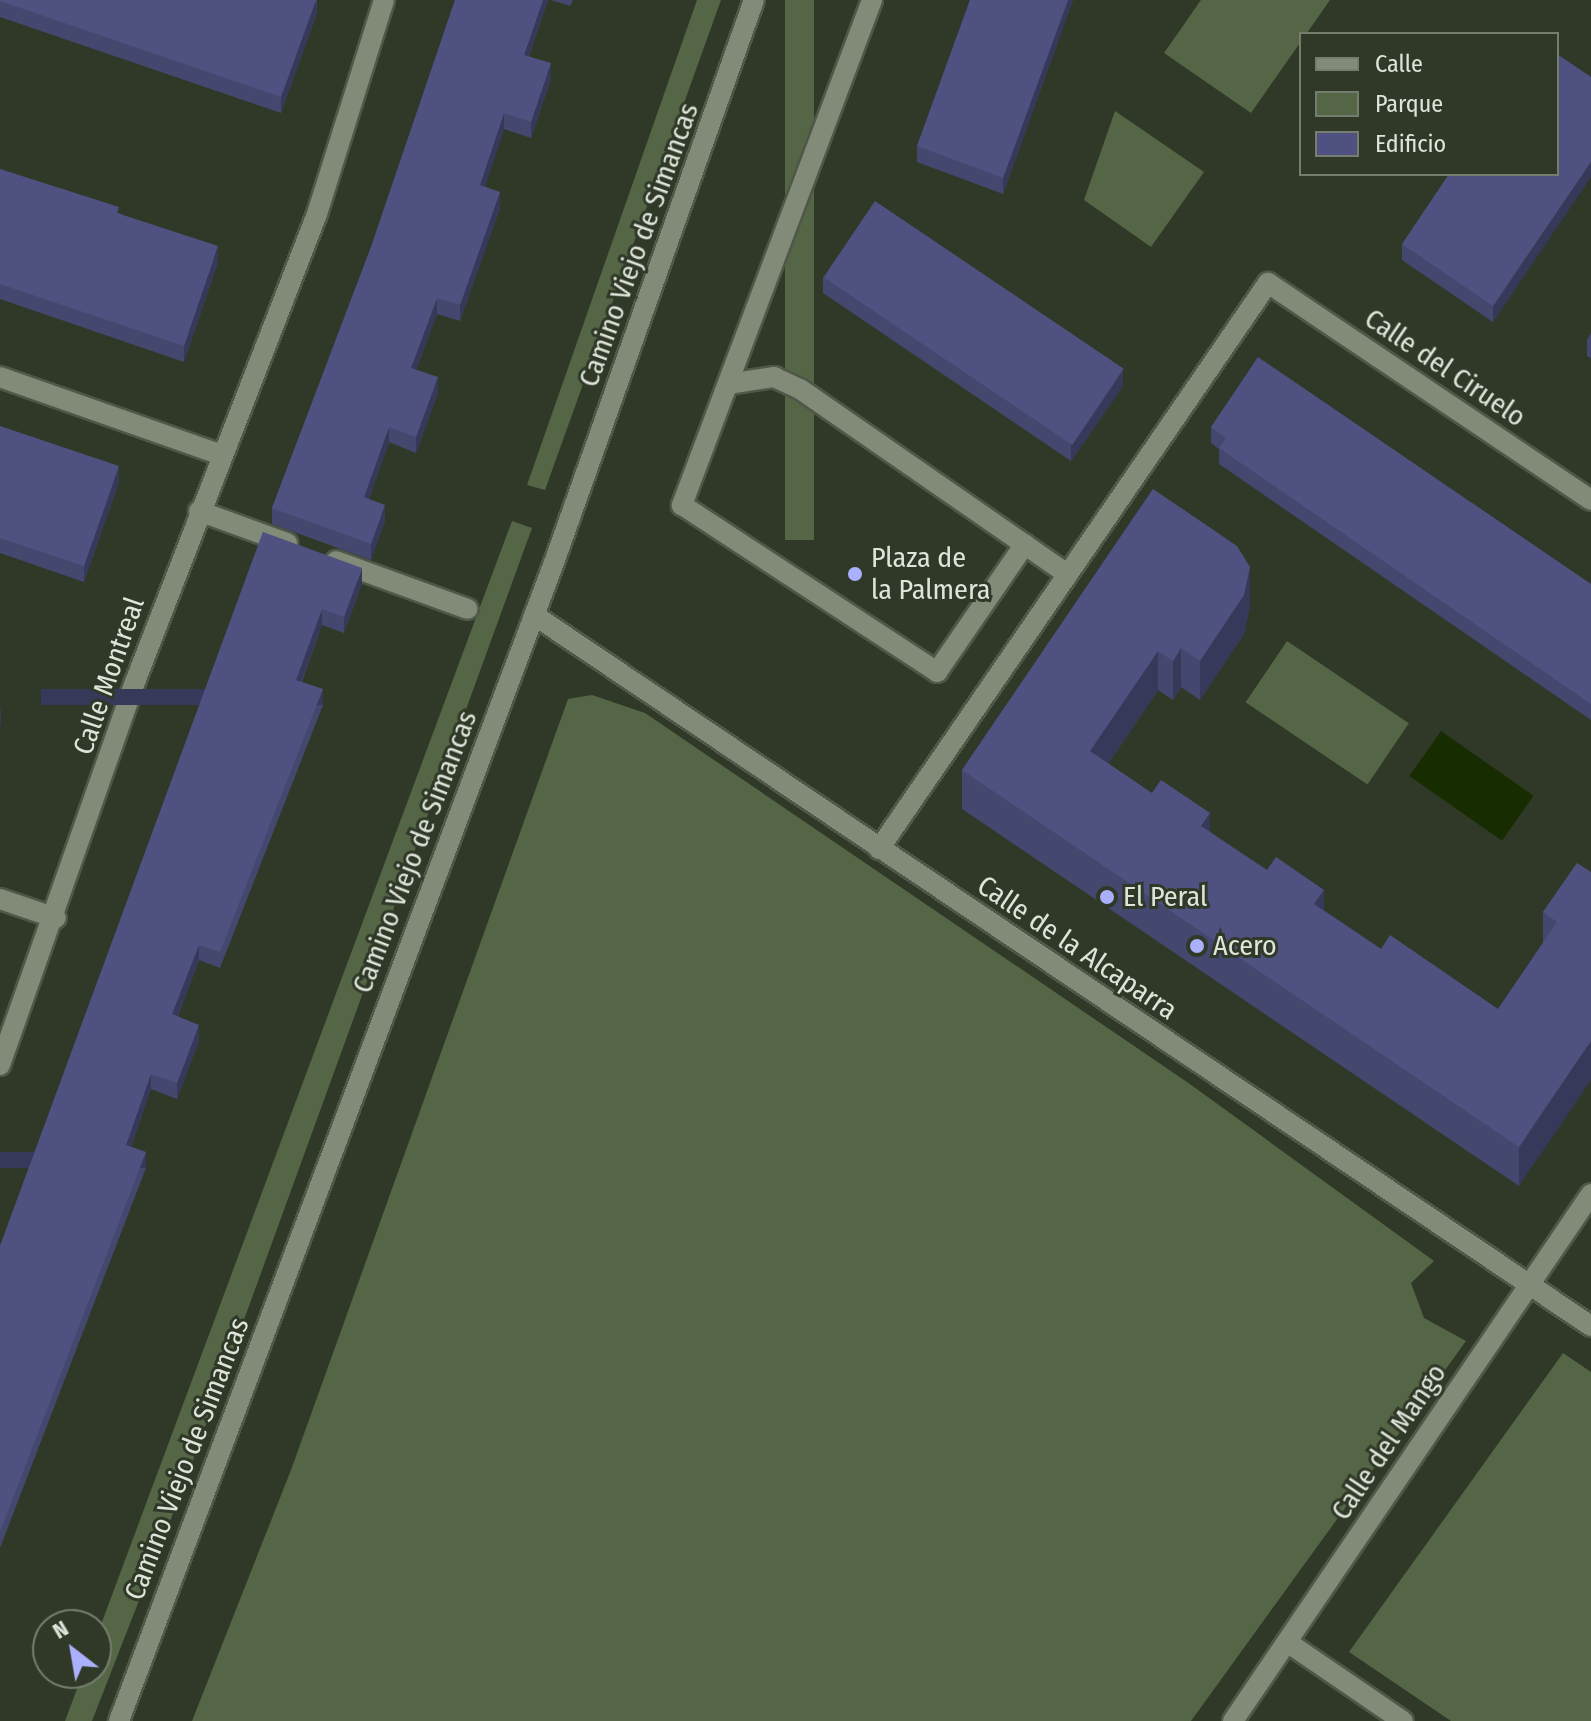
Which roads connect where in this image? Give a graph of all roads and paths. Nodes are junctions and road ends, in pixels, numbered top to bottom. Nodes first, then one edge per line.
1 (384, 0) edge
2 (754, 0) edge
3 (872, 0) edge
4 (0, 377) edge
5 (728, 384) junction
6 (221, 455) junction
7 (1591, 500) edge
8 (199, 511) junction
9 (1025, 544) junction
10 (1066, 573) junction
11 (468, 609) dead end
12 (534, 615) junction
13 (879, 849) junction
14 (0, 899) edge
15 (56, 918) junction
16 (0, 1065) edge
17 (1591, 1194) edge
18 (1531, 1283) junction
19 (1591, 1326) edge
20 (1287, 1642) junction
21 (119, 1721) edge
22 (1233, 1721) edge
23 (1403, 1721) edge

1 - 6 street, Calle Montreal
2 - 12 street, Camino Viejo de Simancas
3 - 5 street
4 - 6 street
5 - 9 street
5 - 9 street
6 - 8 street, Calle Montreal
7 - 10 street, Calle del Ciruelo
8 - 11 street
8 - 15 street, Calle Montreal
9 - 10 street
10 - 13 street
12 - 13 street, Calle de la Alcaparra
12 - 21 street, Camino Viejo de Simancas
13 - 18 street, Calle de la Alcaparra
14 - 15 street
15 - 16 street, Calle Montreal
17 - 18 street, Calle del Mango
18 - 19 street, Calle de la Alcaparra
18 - 20 street, Calle del Mango
20 - 22 street, Calle del Mango
20 - 23 street

